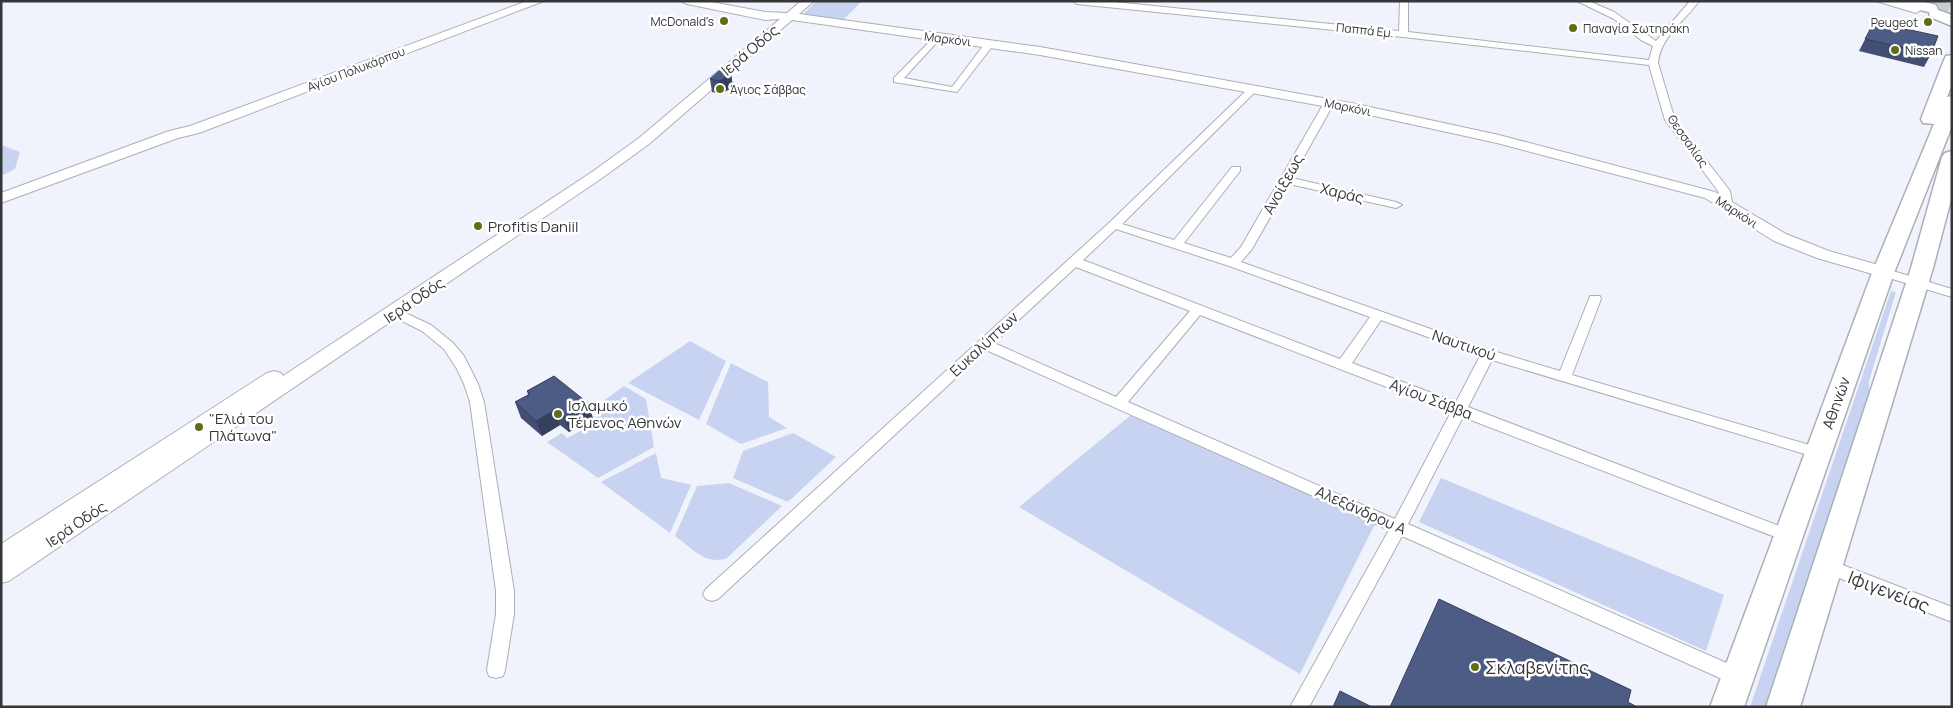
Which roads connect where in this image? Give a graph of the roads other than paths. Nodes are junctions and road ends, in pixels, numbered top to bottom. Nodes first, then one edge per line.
1 (523, 1) edge
2 (538, 1) edge
3 (687, 1) edge
4 (719, 1) edge
5 (795, 1) edge
6 (808, 1) edge
7 (1077, 1) edge
8 (1404, 1) edge
9 (1581, 1) edge
10 (1695, 1) edge
11 (1882, 1) edge
12 (1898, 1) edge
13 (1952, 3) edge
14 (1941, 10) edge
15 (785, 15) junction
16 (1403, 34) junction
17 (936, 38) junction
18 (988, 44) junction
19 (1657, 45) junction
20 (1952, 60) edge
21 (1652, 63) junction
22 (1253, 89) junction
23 (1952, 101) edge
24 (1329, 103) junction
25 (174, 134) junction
26 (1952, 157) edge
27 (1236, 169) dead end
28 (1287, 180) junction
29 (1946, 195) edge
30 (1912, 197) junction
31 (1, 198) edge
32 (1726, 202) junction
33 (1396, 205) dead end
34 (1114, 225) junction
35 (1176, 245) junction
36 (1073, 261) junction
37 (1233, 263) junction
38 (1883, 272) junction
39 (1916, 283) junction
40 (1952, 293) edge
41 (1595, 299) dead end
42 (1198, 309) junction
43 (395, 312) junction
44 (1378, 315) junction
45 (984, 344) junction
46 (1488, 354) junction
47 (1343, 365) junction
48 (1564, 378) junction
49 (1120, 402) junction
50 (1459, 410) junction
51 (1818, 453) junction
52 (1399, 528) junction
53 (1789, 536) junction
54 (1, 556) edge
55 (1827, 566) junction
56 (1, 574) edge
57 (712, 594) dead end
58 (1952, 615) edge
59 (496, 670) dead end
60 (1738, 677) junction
61 (1299, 707) edge
62 (1728, 707) edge
63 (1783, 707) edge

1 - 25 main road, Αγίου Πολυκάρπου
2 - 25 street, Αγίου Πολυκάρπου
3 - 15 main road
4 - 15 main road
5 - 15 main road, Ιερά Οδός
6 - 15 main road, Ιερά Οδός
7 - 16 street, Παππά Εμ.
8 - 16 street
9 - 19 street
10 - 19 street
11 - 14 main road
12 - 14 highway
13 - 14 highway
15 - 17 main road, Μαρκόνι
15 - 43 main road, Ιερά Οδός
15 - 54 main road, Ιερά Οδός
16 - 21 street, Παππά Εμ.
17 - 18 main road, Μαρκόνι
17 - 18 street
18 - 22 main road, Μαρκόνι
19 - 21 street
20 - 30 highway
21 - 32 street, Θεσσαλίας
22 - 24 main road, Μαρκόνι
22 - 34 street, Ευκαλύπτων
23 - 30 highway, Αθηνών
24 - 28 street, Ανοίξεως
24 - 32 main road, Μαρκόνι
25 - 31 main road, Αγίου Πολυκάρπου
26 - 29 highway
27 - 35 street
28 - 33 street, Χαράς
28 - 37 street, Ανοίξεως
29 - 39 highway
30 - 38 highway, Αθηνών
32 - 38 main road, Μαρκόνι
34 - 35 street, Ναυτικού
34 - 36 street, Ευκαλύπτων
35 - 37 street, Ναυτικού
36 - 42 street, Αγίου Σάββα
36 - 45 street, Ευκαλύπτων
37 - 44 street, Ναυτικού
38 - 39 street
38 - 51 highway, Αθηνών
39 - 40 street
39 - 55 highway
41 - 48 street
42 - 47 street, Αγίου Σάββα
42 - 49 street
43 - 56 main road, Ιερά Οδός
43 - 59 street
44 - 46 street, Ναυτικού
44 - 47 street
45 - 49 street, Αλεξάνδρου Α
45 - 57 street, Ευκαλύπτων
46 - 48 street, Ναυτικού
46 - 50 street
47 - 50 street, Αγίου Σάββα
48 - 51 street, Ναυτικού
49 - 52 street, Αλεξάνδρου Α
50 - 52 street
50 - 53 street, Αγίου Σάββα
51 - 53 highway, Αθηνών
52 - 60 street, Αλεξάνδρου Α
52 - 61 street
53 - 60 highway, Αθηνών
55 - 58 street, Ιφιγενείας
55 - 63 highway
60 - 62 highway, Αθηνών

